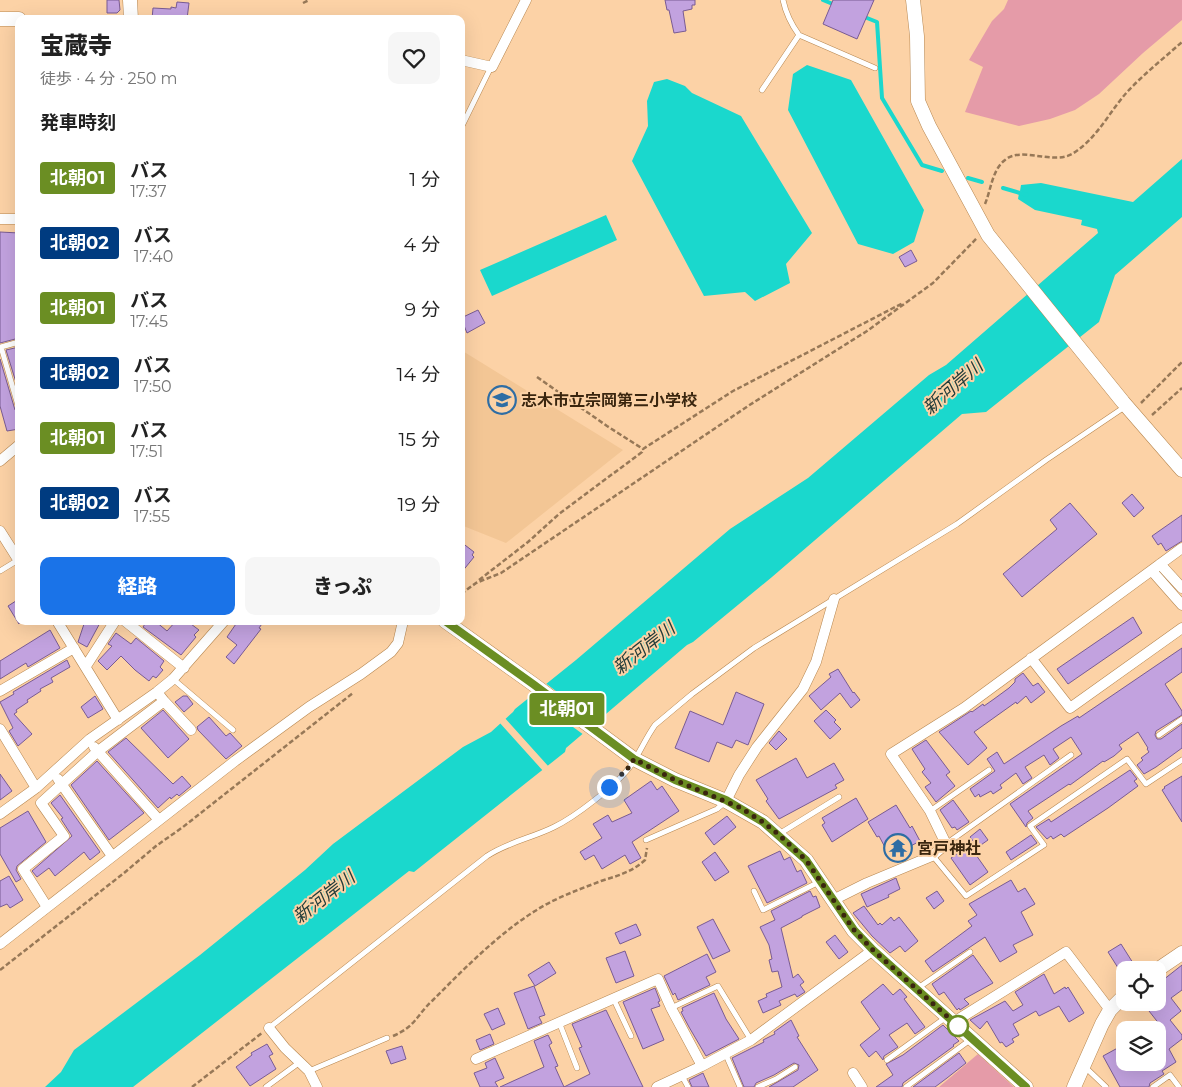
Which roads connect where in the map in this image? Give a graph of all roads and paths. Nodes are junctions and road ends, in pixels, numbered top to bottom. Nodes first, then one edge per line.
1 (130, 0) edge
2 (309, 0) edge
3 (526, 0) edge
4 (783, 0) edge
5 (913, 0) edge
6 (303, 3) dead end
7 (131, 15) edge
8 (0, 19) edge
9 (15, 19) edge
10 (799, 35) junction
11 (1182, 42) edge
12 (465, 61) edge
13 (492, 67) junction
14 (874, 68) dead end
15 (762, 90) dead end
16 (465, 120) edge
17 (976, 211) junction
18 (0, 219) edge
19 (15, 219) edge
20 (986, 232) junction
21 (911, 299) junction
22 (15, 343) edge
23 (1182, 362) edge
24 (537, 376) dead end
25 (1182, 388) edge
26 (15, 395) edge
27 (1128, 405) junction
28 (1140, 422) junction
29 (15, 448) edge
30 (643, 448) junction
31 (0, 461) edge
32 (1182, 470) edge
33 (0, 531) edge
34 (1182, 548) edge
35 (15, 556) edge
36 (15, 563) edge
37 (1156, 568) junction
38 (0, 571) edge
39 (476, 583) junction
40 (1182, 588) edge
41 (465, 591) edge
42 (834, 599) junction
43 (1182, 605) edge
44 (60, 625) edge
45 (112, 625) edge
46 (131, 625) edge
47 (221, 625) edge
48 (402, 625) edge
49 (450, 625) edge
50 (1182, 628) edge
51 (74, 648) junction
52 (1032, 658) junction
53 (86, 666) junction
54 (184, 668) junction
55 (173, 679) junction
56 (359, 689) dead end
57 (0, 691) edge
58 (157, 692) junction
59 (164, 701) junction
60 (1182, 719) edge
61 (118, 720) junction
62 (0, 729) edge
63 (191, 730) dead end
64 (232, 730) dead end
65 (1159, 735) dead end
66 (90, 739) junction
67 (97, 752) junction
68 (1071, 756) dead end
69 (634, 759) junction
70 (1182, 760) edge
71 (989, 770) dead end
72 (54, 772) junction
73 (62, 784) junction
74 (36, 788) junction
75 (839, 797) dead end
76 (726, 800) junction
77 (930, 811) junction
78 (0, 814) edge
79 (159, 820) junction
80 (778, 834) junction
81 (646, 840) joint
82 (946, 844) junction
83 (112, 856) junction
84 (932, 856) junction
85 (822, 881) junction
86 (754, 891) dead end
87 (833, 900) junction
88 (47, 907) junction
89 (0, 944) edge
90 (873, 950) junction
91 (970, 952) dead end
92 (1182, 953) edge
93 (1166, 964) edge
94 (0, 970) edge
95 (918, 989) junction
96 (614, 1000) junction
97 (1116, 1004) edge
98 (671, 1008) junction
99 (1110, 1010) junction
100 (951, 1019) junction
101 (559, 1021) junction
102 (269, 1028) junction
103 (631, 1036) dead end
104 (387, 1038) joint
105 (972, 1038) junction
106 (751, 1040) junction
107 (726, 1055) junction
108 (476, 1059) dead end
109 (887, 1060) dead end
110 (300, 1062) junction
111 (1084, 1065) junction
112 (702, 1066) junction
113 (795, 1066) dead end
114 (578, 1068) dead end
115 (309, 1071) junction
116 (853, 1073) dead end
117 (681, 1076) junction
118 (192, 1087) edge
119 (266, 1087) edge
120 (317, 1087) edge
121 (656, 1087) edge
122 (688, 1087) edge
123 (740, 1087) edge
124 (758, 1087) edge
125 (862, 1087) edge
126 (906, 1087) edge
127 (1026, 1087) edge
128 (1074, 1087) edge
129 (1106, 1087) edge
130 (1153, 1087) edge
131 (1179, 1087) edge

1 - 7 street
2 - 6 path
3 - 13 street
4 - 10 lane
5 - 17 street
8 - 9 street
10 - 14 lane
10 - 15 lane
11 - 17 path
12 - 13 street
13 - 16 lane
17 - 20 street
18 - 19 street
20 - 21 path
20 - 27 street
21 - 30 path
21 - 39 path
22 - 26 lane
23 - 27 path
24 - 30 path
25 - 28 path
27 - 28 street
27 - 42 lane
28 - 32 street
29 - 31 street
30 - 39 path
33 - 35 street
34 - 37 street
36 - 38 lane
37 - 40 street
37 - 43 street
37 - 52 street
39 - 41 path
42 - 69 lane
42 - 76 street
44 - 51 street
45 - 53 street
46 - 54 street
47 - 54 street
48 - 79 street
49 - 69 street
50 - 52 street
51 - 53 street
51 - 57 street
52 - 77 street
53 - 61 street
54 - 55 street
55 - 58 street
55 - 64 lane
56 - 94 path
58 - 59 street
58 - 61 street
59 - 63 street
59 - 67 street
60 - 65 lane
61 - 66 street
62 - 74 street
66 - 67 street
66 - 72 street
67 - 73 street
67 - 79 street
68 - 82 lane
69 - 76 street
69 - 102 lane
70 - 84 lane
71 - 77 lane
72 - 73 street
72 - 74 street
73 - 83 street
73 - 88 street
74 - 78 street
75 - 80 lane
76 - 80 street
76 - 81 lane
77 - 82 street
79 - 83 street
80 - 85 street
81 - 104 path
82 - 84 street
83 - 88 street
84 - 87 street
85 - 86 lane
85 - 87 street
87 - 90 street
88 - 89 street
90 - 95 street
90 - 106 street
91 - 95 lane
92 - 93 street
95 - 100 street
96 - 98 street
96 - 101 street
96 - 103 lane
97 - 99 street
98 - 106 lane
98 - 112 street
99 - 100 street
99 - 111 street
100 - 105 street
100 - 109 lane
101 - 108 street
101 - 114 lane
102 - 110 street
102 - 118 path
104 - 115 lane
105 - 126 lane
105 - 127 street
106 - 107 street
107 - 112 street
107 - 123 lane
110 - 115 street
110 - 119 lane
111 - 128 street
111 - 129 lane
112 - 117 street
113 - 124 lane
115 - 120 street
116 - 125 street
117 - 121 street
117 - 122 lane
130 - 131 lane

